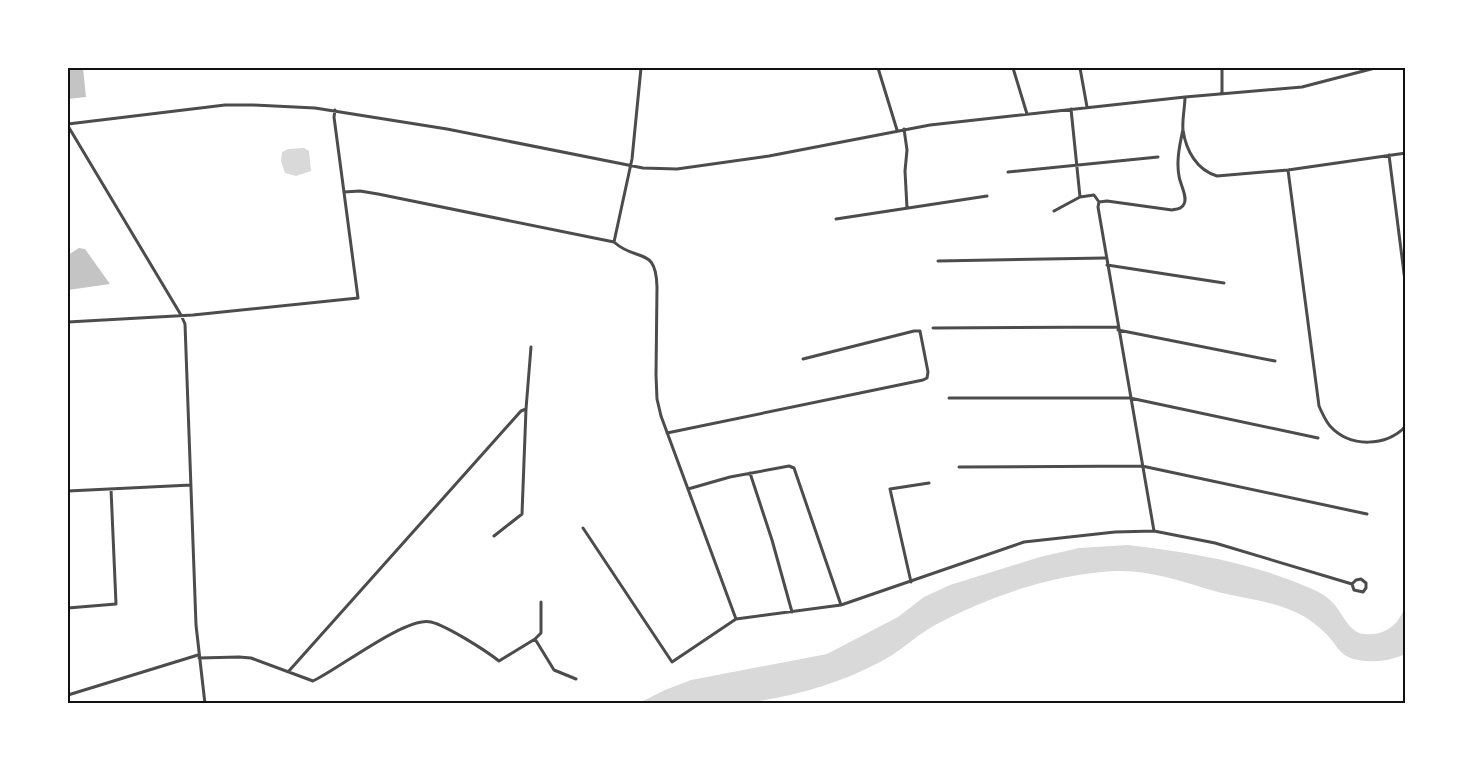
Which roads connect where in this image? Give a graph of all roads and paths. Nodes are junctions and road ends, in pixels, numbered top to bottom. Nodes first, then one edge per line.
1 (641, 68) edge
2 (878, 68) edge
3 (1013, 68) edge
4 (1080, 68) edge
5 (1222, 68) edge
6 (1375, 68) edge
7 (1222, 93) junction
8 (1185, 97) junction
9 (1088, 107) junction
10 (1071, 109) junction
11 (335, 110) junction
12 (1027, 114) junction
13 (68, 125) edge
14 (904, 129) junction
15 (1183, 129) junction
16 (897, 130) junction
17 (1406, 153) edge
18 (1389, 155) junction
19 (1158, 157) dead end
20 (1077, 165) junction
21 (631, 166) junction
22 (1288, 170) junction
23 (1008, 172) dead end
24 (344, 192) junction
25 (987, 195) dead end
26 (1080, 197) junction
27 (1099, 202) junction
28 (907, 208) junction
29 (1054, 211) dead end
30 (836, 219) dead end
31 (614, 242) junction
32 (1106, 258) junction
33 (938, 261) dead end
34 (1107, 265) junction
35 (1224, 284) dead end
36 (1406, 289) edge
37 (181, 315) junction
38 (68, 322) edge
39 (933, 328) dead end
40 (1118, 328) junction
41 (531, 347) dead end
42 (803, 359) dead end
43 (1275, 361) dead end
44 (949, 398) dead end
45 (1130, 398) junction
46 (526, 409) junction
47 (1406, 426) edge
48 (667, 433) junction
49 (1318, 438) dead end
50 (958, 466) dead end
51 (1142, 466) junction
52 (750, 473) junction
53 (929, 483) dead end
54 (191, 485) junction
55 (111, 489) junction
56 (688, 489) junction
57 (68, 492) edge
58 (1367, 514) dead end
59 (583, 528) dead end
60 (1154, 531) junction
61 (494, 536) dead end
62 (912, 582) junction
63 (1352, 584) junction
64 (541, 602) dead end
65 (841, 605) junction
66 (68, 608) edge
67 (792, 612) junction
68 (736, 619) junction
69 (535, 639) junction
70 (198, 657) junction
71 (288, 672) junction
72 (576, 679) dead end
73 (68, 695) edge
74 (205, 704) edge

1 - 21 street
2 - 16 street
3 - 12 street
4 - 9 street
5 - 7 street
6 - 7 street
7 - 8 street
8 - 9 street
8 - 15 street
9 - 10 street
10 - 12 street
10 - 20 street
11 - 13 street
11 - 21 street
11 - 24 street
12 - 14 street
13 - 37 street
14 - 16 street
14 - 28 street
15 - 22 street
15 - 27 street
16 - 21 street
17 - 18 street
18 - 22 street
18 - 36 street
19 - 20 street
20 - 23 street
20 - 26 street
21 - 31 street
22 - 47 street
24 - 31 street
24 - 37 street
25 - 28 street
26 - 27 street
26 - 29 street
27 - 32 street
28 - 30 street
31 - 48 street
32 - 33 street
32 - 34 street
34 - 35 street
34 - 40 street
37 - 38 street
37 - 54 street
39 - 40 street
40 - 43 street
40 - 45 street
41 - 46 street
42 - 48 street
44 - 45 street
45 - 49 street
45 - 51 street
46 - 61 street
46 - 71 street
48 - 56 street
50 - 51 street
51 - 58 street
51 - 60 street
52 - 56 street
52 - 65 street
52 - 67 street
53 - 62 street
54 - 55 street
54 - 70 street
55 - 57 street
55 - 66 street
56 - 68 street
59 - 68 street
60 - 62 street
60 - 63 street
62 - 65 street
63 - 63 street
64 - 69 street
65 - 67 street
67 - 68 street
69 - 71 street
69 - 72 street
70 - 71 street
70 - 73 street
70 - 74 street

